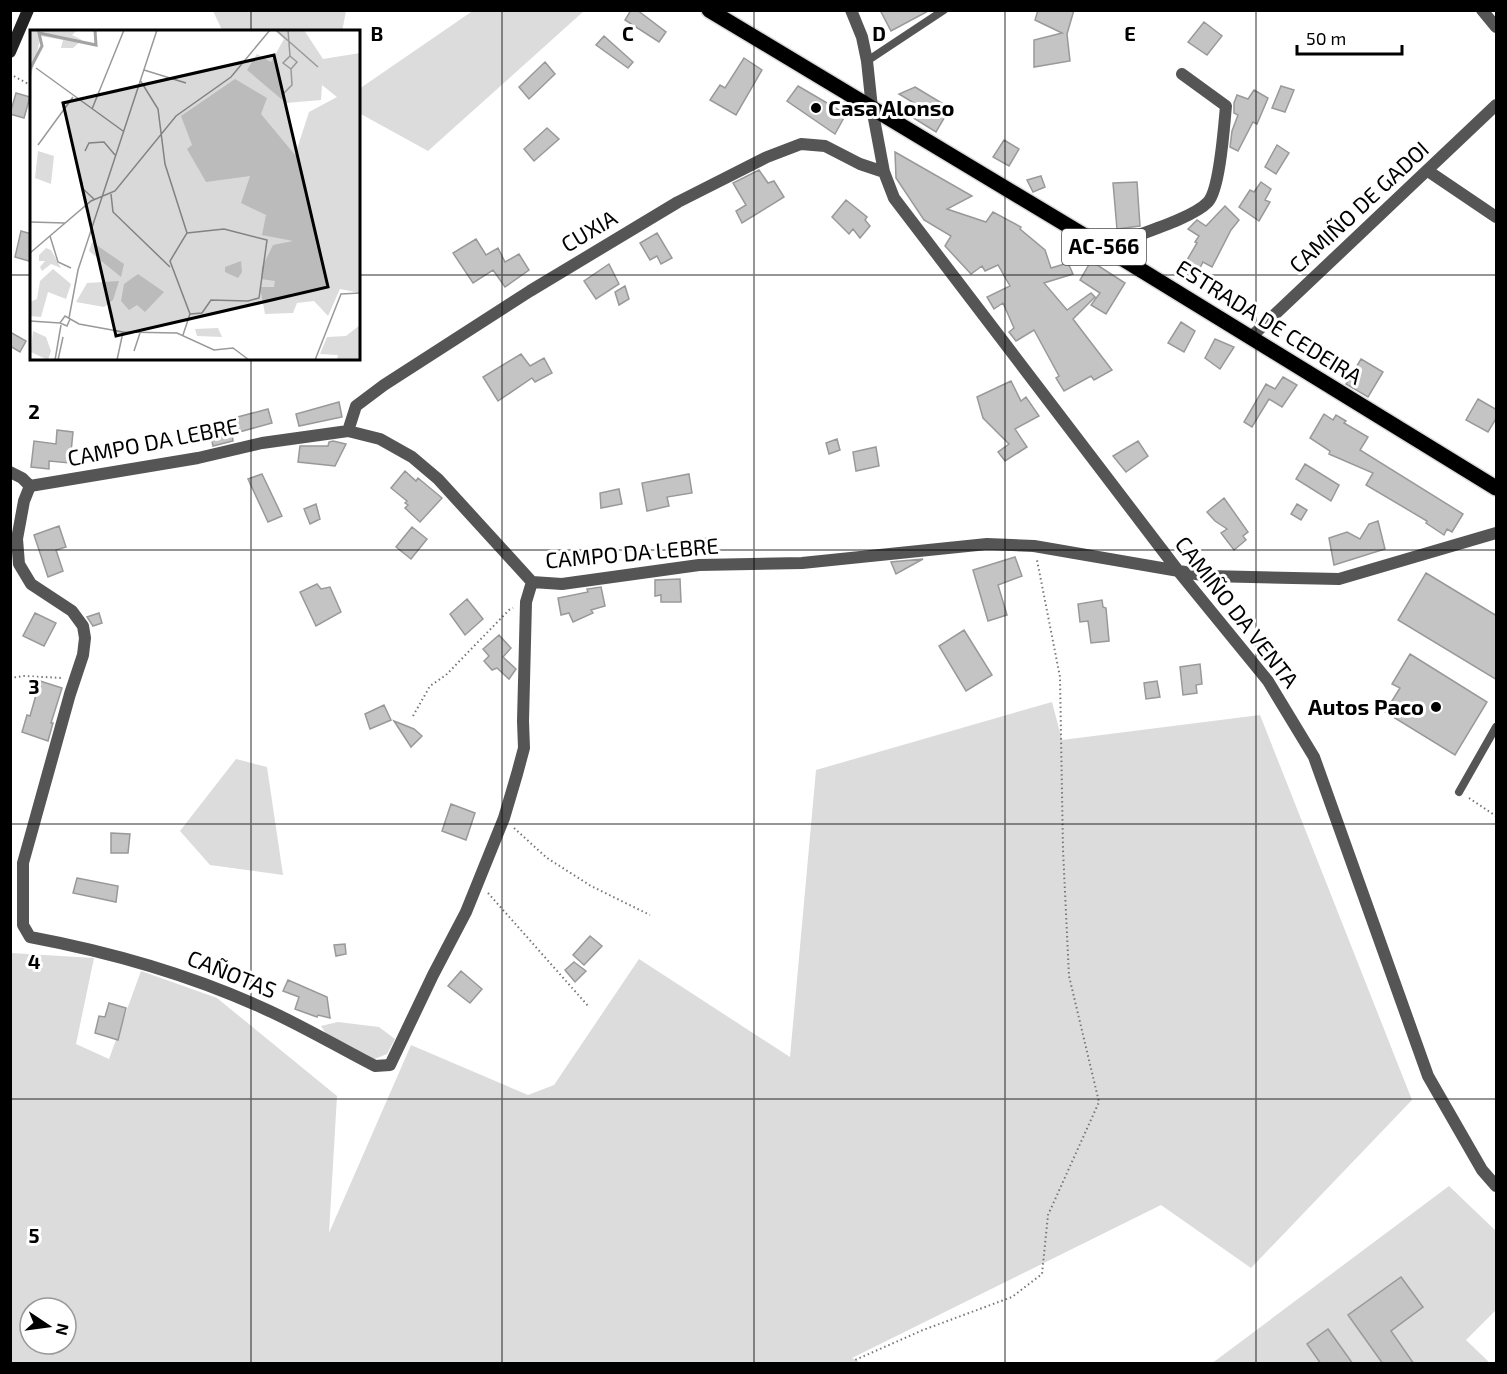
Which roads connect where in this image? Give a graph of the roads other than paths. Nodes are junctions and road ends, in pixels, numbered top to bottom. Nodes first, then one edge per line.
1 (28, 10) edge
2 (709, 10) edge
3 (850, 10) edge
4 (944, 10) edge
5 (1482, 10) edge
6 (1497, 27) edge
7 (11, 48) edge
8 (867, 61) junction
9 (1182, 74) dead end
10 (1497, 105) edge
11 (872, 108) junction
12 (1428, 171) junction
13 (884, 172) junction
14 (1497, 217) edge
15 (1110, 251) junction
16 (1250, 338) junction
17 (348, 430) junction
18 (10, 472) edge
19 (30, 486) junction
20 (1497, 488) edge
21 (1497, 533) edge
22 (1179, 572) junction
23 (532, 582) junction
24 (1497, 727) edge
25 (1459, 792) road end
26 (1497, 1186) edge

1 - 7 main road
2 - 11 main road, ESTRADA DE CEDEIRA / AC-566
3 - 8 street, CAMIÑO DA VENTA
4 - 8 lane
5 - 6 street
8 - 11 street, CAMIÑO DA VENTA
9 - 15 street
10 - 12 street, CAMIÑO DE GADOI
11 - 13 street, CAMIÑO DA VENTA
11 - 15 main road, ESTRADA DE CEDEIRA / AC-566
12 - 14 street
12 - 16 street, CAMIÑO DE GADOI
13 - 17 street, CUXIA
13 - 22 street, CAMIÑO DA VENTA
15 - 16 main road, ESTRADA DE CEDEIRA / AC-566
16 - 20 main road, ESTRADA DE CEDEIRA / AC-566
17 - 19 street, CAMPO DA LEBRE
17 - 23 street, CAMPO DA LEBRE
18 - 19 street
19 - 23 street, CAÑOTAS
21 - 22 street, CAMPO DA LEBRE
22 - 23 street, CAMPO DA LEBRE
22 - 26 street, CAMIÑO DA VENTA
24 - 25 lane

